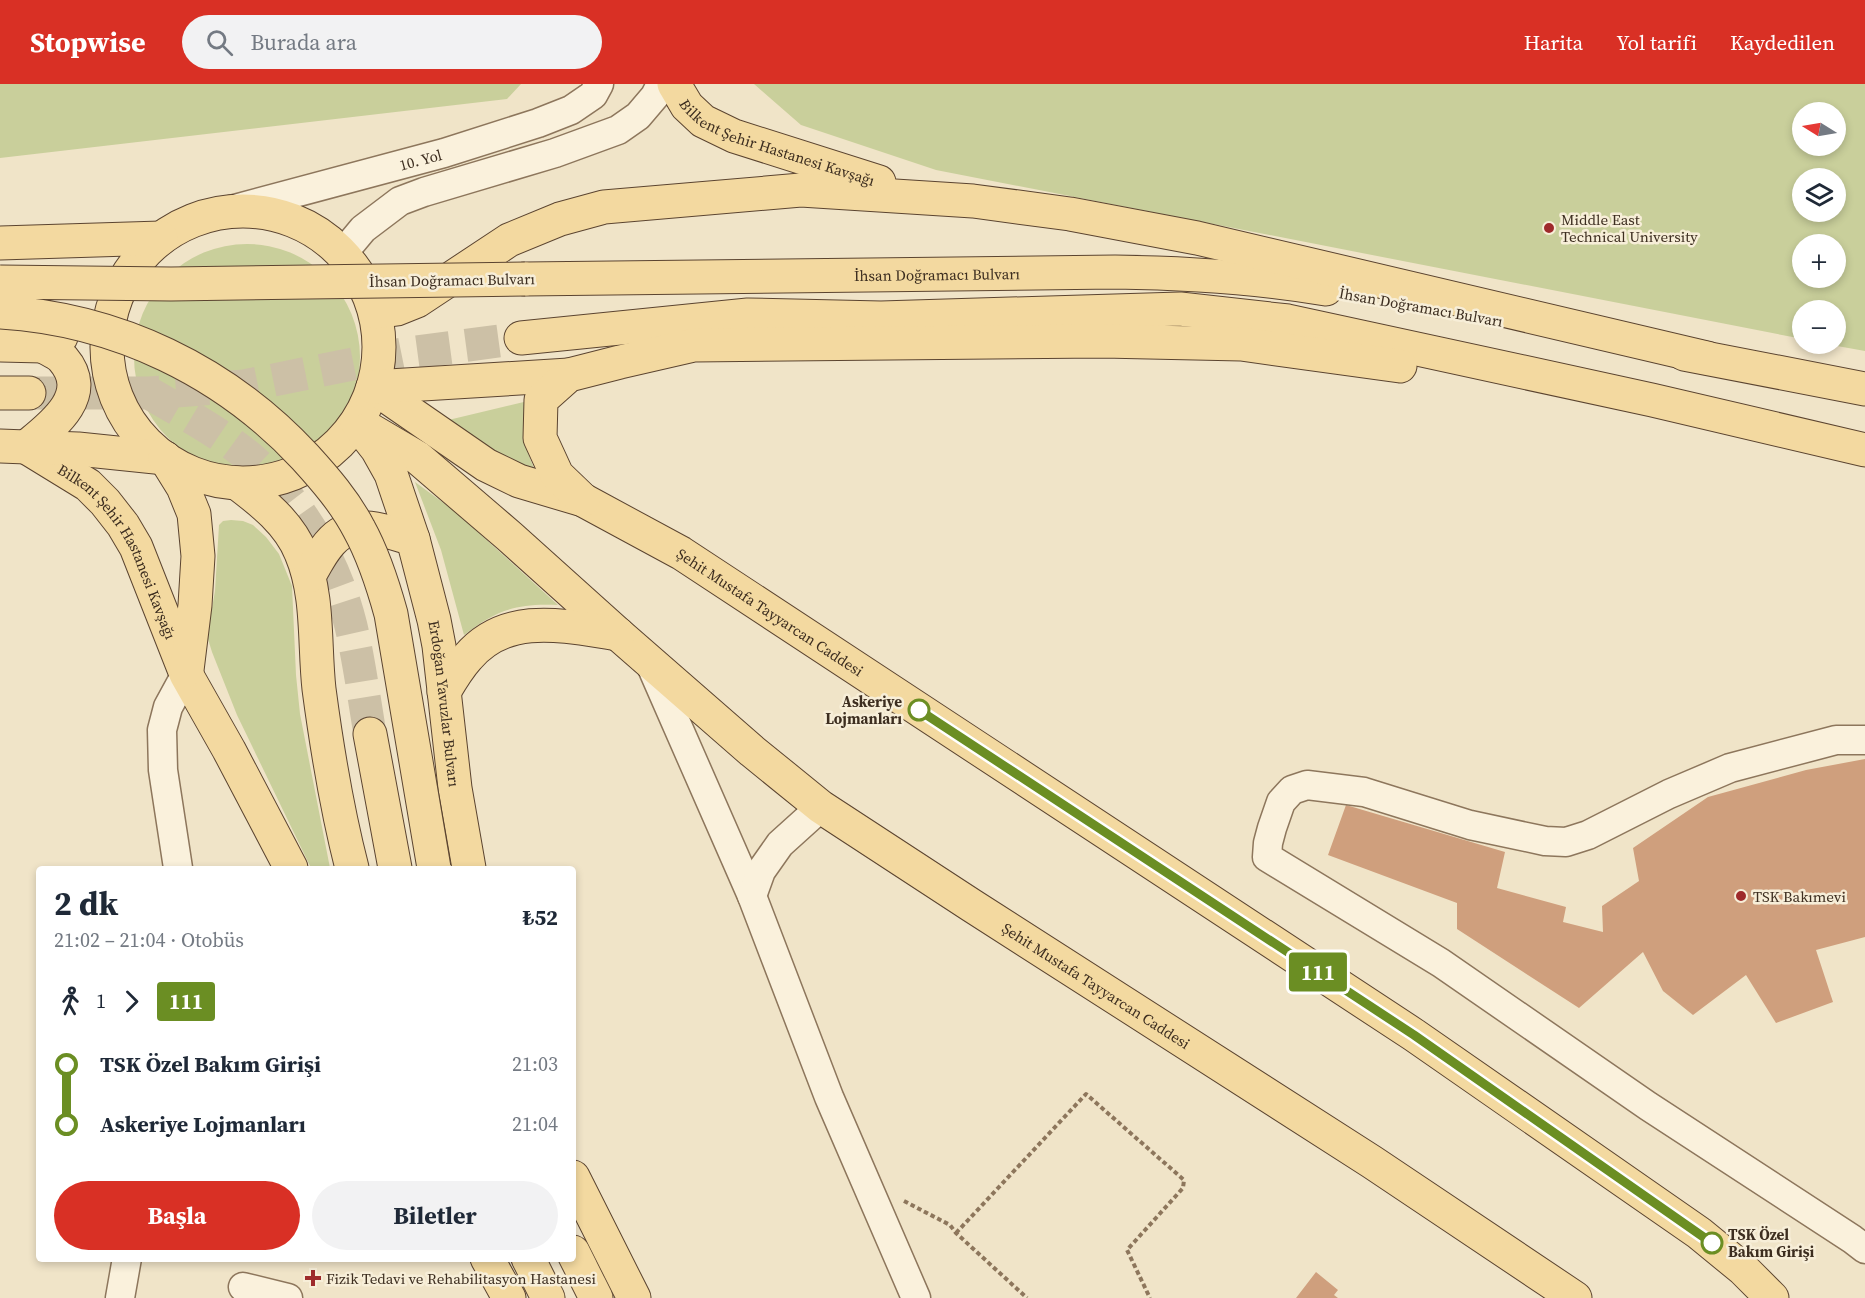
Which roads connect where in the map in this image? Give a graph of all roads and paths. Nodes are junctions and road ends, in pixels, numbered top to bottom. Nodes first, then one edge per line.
1 (599, 84) edge
2 (661, 84) edge
3 (674, 84) edge
4 (927, 196) junction
5 (231, 210) junction
6 (161, 237) junction
7 (0, 243) edge
8 (343, 253) junction
9 (0, 282) edge
10 (116, 298) junction
11 (0, 312) edge
12 (375, 312) junction
13 (521, 338) tunnel mouth
14 (0, 345) edge
15 (43, 346) junction
16 (1707, 358) junction
17 (569, 375) junction
18 (373, 387) junction
19 (1865, 389) edge
20 (1652, 400) junction
21 (357, 422) junction
22 (13, 446) edge
23 (1865, 450) edge
24 (165, 459) junction
25 (237, 483) junction
26 (583, 500) junction
27 (413, 539) junction
28 (309, 576) junction
29 (618, 634) junction
30 (649, 661) junction
31 (186, 674) junction
32 (444, 692) junction
33 (370, 734) tunnel mouth
34 (1865, 740) edge
35 (821, 807) junction
36 (178, 866) edge
37 (290, 866) edge
38 (352, 866) edge
39 (395, 866) edge
40 (434, 866) edge
41 (469, 866) edge
42 (752, 896) junction
43 (866, 1182) junction
44 (576, 1183) edge
45 (956, 1233) junction
46 (1865, 1249) edge
47 (576, 1258) edge
48 (126, 1262) edge
49 (490, 1262) edge
50 (530, 1262) edge
51 (243, 1287) dead end
52 (120, 1298) edge
53 (288, 1298) edge
54 (508, 1298) edge
55 (548, 1298) edge
56 (596, 1298) edge
57 (634, 1298) edge
58 (916, 1298) edge
59 (1027, 1298) edge
60 (1150, 1298) edge
61 (1575, 1298) edge
62 (1772, 1298) edge

1 - 5 street, 10. Yol
2 - 8 street
3 - 4 main road, Bilkent Şehir Hastanesi Kavşağı
4 - 12 main road
4 - 16 main road
5 - 6 main road, Bilkent Şehir Hastanesi Kavşağı
5 - 8 main road, Bilkent Şehir Hastanesi Kavşağı
6 - 7 main road
6 - 10 main road, Bilkent Şehir Hastanesi Kavşağı
8 - 12 main road, Bilkent Şehir Hastanesi Kavşağı
9 - 16 main road, İhsan Doğramacı Bulvarı, bridge
10 - 15 main road
10 - 24 main road, Bilkent Şehir Hastanesi Kavşağı
11 - 40 main road, bridge
12 - 18 main road, Bilkent Şehir Hastanesi Kavşağı
13 - 20 main road
14 - 15 main road
15 - 22 main road
16 - 19 main road, İhsan Doğramacı Bulvarı
17 - 18 main road
17 - 20 main road
17 - 26 main road
18 - 21 main road, Bilkent Şehir Hastanesi Kavşağı
18 - 26 main road, Şehit Mustafa Tayyarcan Caddesi
20 - 23 main road
21 - 25 main road, Bilkent Şehir Hastanesi Kavşağı
21 - 27 main road, Erdoğan Yavuzlar Bulvarı
21 - 29 main road, Şehit Mustafa Tayyarcan Caddesi
22 - 24 main road
22 - 31 main road, Bilkent Şehir Hastanesi Kavşağı
24 - 25 main road, Bilkent Şehir Hastanesi Kavşağı
24 - 31 main road, Bilkent Şehir Hastanesi Kavşağı
25 - 28 main road
26 - 62 main road, Şehit Mustafa Tayyarcan Caddesi
27 - 28 main road
27 - 32 main road, Erdoğan Yavuzlar Bulvarı
28 - 38 main road
29 - 30 main road, Şehit Mustafa Tayyarcan Caddesi
29 - 32 main road
30 - 35 main road, Şehit Mustafa Tayyarcan Caddesi
30 - 42 street
31 - 36 street
31 - 37 main road, Bilkent Şehir Hastanesi Kavşağı
32 - 41 main road, Erdoğan Yavuzlar Bulvarı
33 - 39 main road
34 - 46 street
35 - 42 street
35 - 61 main road, Şehit Mustafa Tayyarcan Caddesi
42 - 43 street
43 - 45 path
43 - 58 street
44 - 57 main road
45 - 59 path
45 - 60 path
47 - 56 main road
48 - 52 street
49 - 54 main road
50 - 55 main road
51 - 53 street

